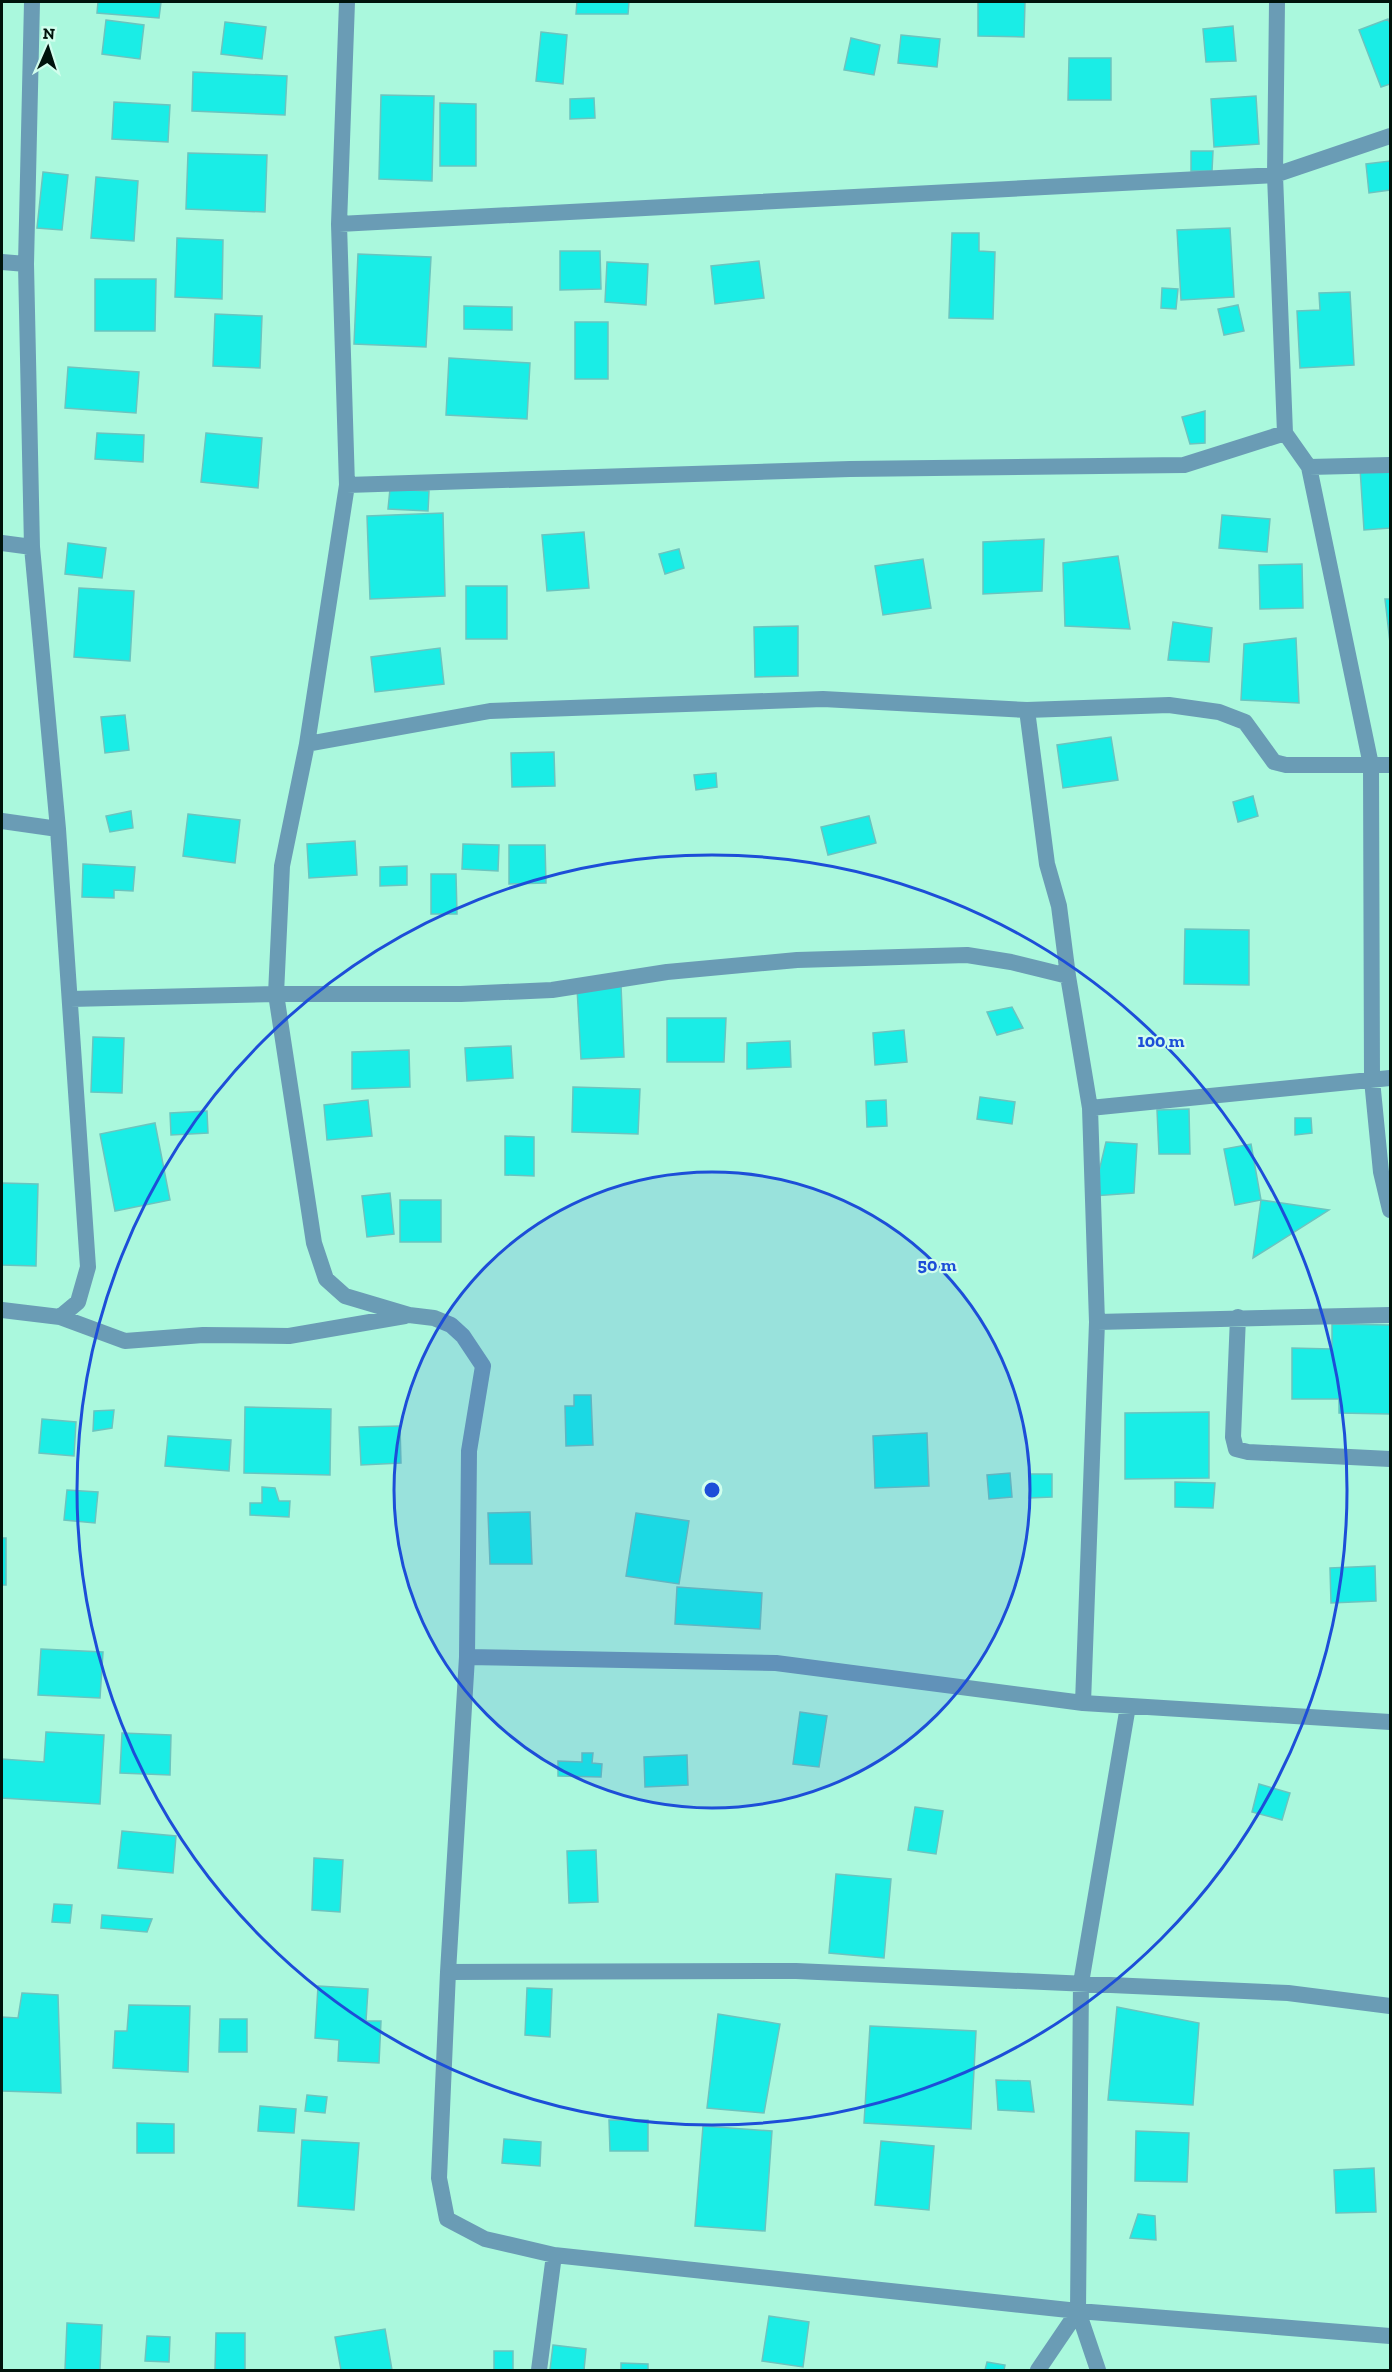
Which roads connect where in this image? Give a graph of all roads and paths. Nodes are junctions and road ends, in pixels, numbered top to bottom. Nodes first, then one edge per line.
1 (33, 2) edge
2 (347, 2) edge
3 (1277, 2) edge
4 (1390, 136) edge
5 (1275, 175) junction
6 (339, 224) junction
7 (2, 262) edge
8 (26, 264) junction
9 (1285, 433) junction
10 (1390, 465) edge
11 (1309, 467) junction
12 (347, 485) junction
13 (2, 543) edge
14 (32, 547) junction
15 (1027, 710) junction
16 (307, 744) junction
17 (1371, 765) junction
18 (1390, 765) edge
19 (2, 820) edge
20 (58, 829) junction
21 (1068, 976) junction
22 (276, 994) junction
23 (70, 999) junction
24 (1390, 1078) edge
25 (1372, 1080) junction
26 (1090, 1108) junction
27 (1390, 1210) edge
28 (2, 1310) edge
29 (409, 1315) junction
30 (1390, 1315) edge
31 (60, 1317) junction
32 (1238, 1317) junction
33 (1097, 1322) junction
34 (1390, 1459) edge
35 (467, 1657) junction
36 (1083, 1703) junction
37 (1128, 1706) junction
38 (1390, 1722) edge
39 (448, 1972) junction
40 (1081, 1983) junction
41 (1390, 2006) edge
42 (554, 2255) junction
43 (1077, 2311) junction
44 (1390, 2336) edge
45 (539, 2370) edge
46 (1038, 2370) edge
47 (1098, 2370) edge

1 - 8 street
2 - 6 street
3 - 5 street
4 - 5 street
5 - 6 street
5 - 9 street
6 - 12 street
7 - 8 street
8 - 14 street
9 - 11 street
9 - 12 street
10 - 11 street
11 - 17 street
12 - 16 street
13 - 14 street
14 - 20 street
15 - 16 street
15 - 17 street
15 - 21 street
16 - 22 street
17 - 18 street
17 - 25 street
19 - 20 street
20 - 23 street
21 - 22 street
21 - 26 street
22 - 23 street
22 - 29 street
23 - 31 street
24 - 25 street
25 - 26 street
25 - 27 street
26 - 33 street
28 - 31 street
29 - 31 street
29 - 35 street
30 - 32 street
32 - 33 street
32 - 34 street
33 - 36 street
35 - 36 street
35 - 39 street
36 - 37 street
37 - 38 street
37 - 40 street
39 - 40 street
39 - 42 street
40 - 41 street
40 - 43 street
42 - 43 street
42 - 45 street
43 - 44 street
43 - 46 street
43 - 47 street

